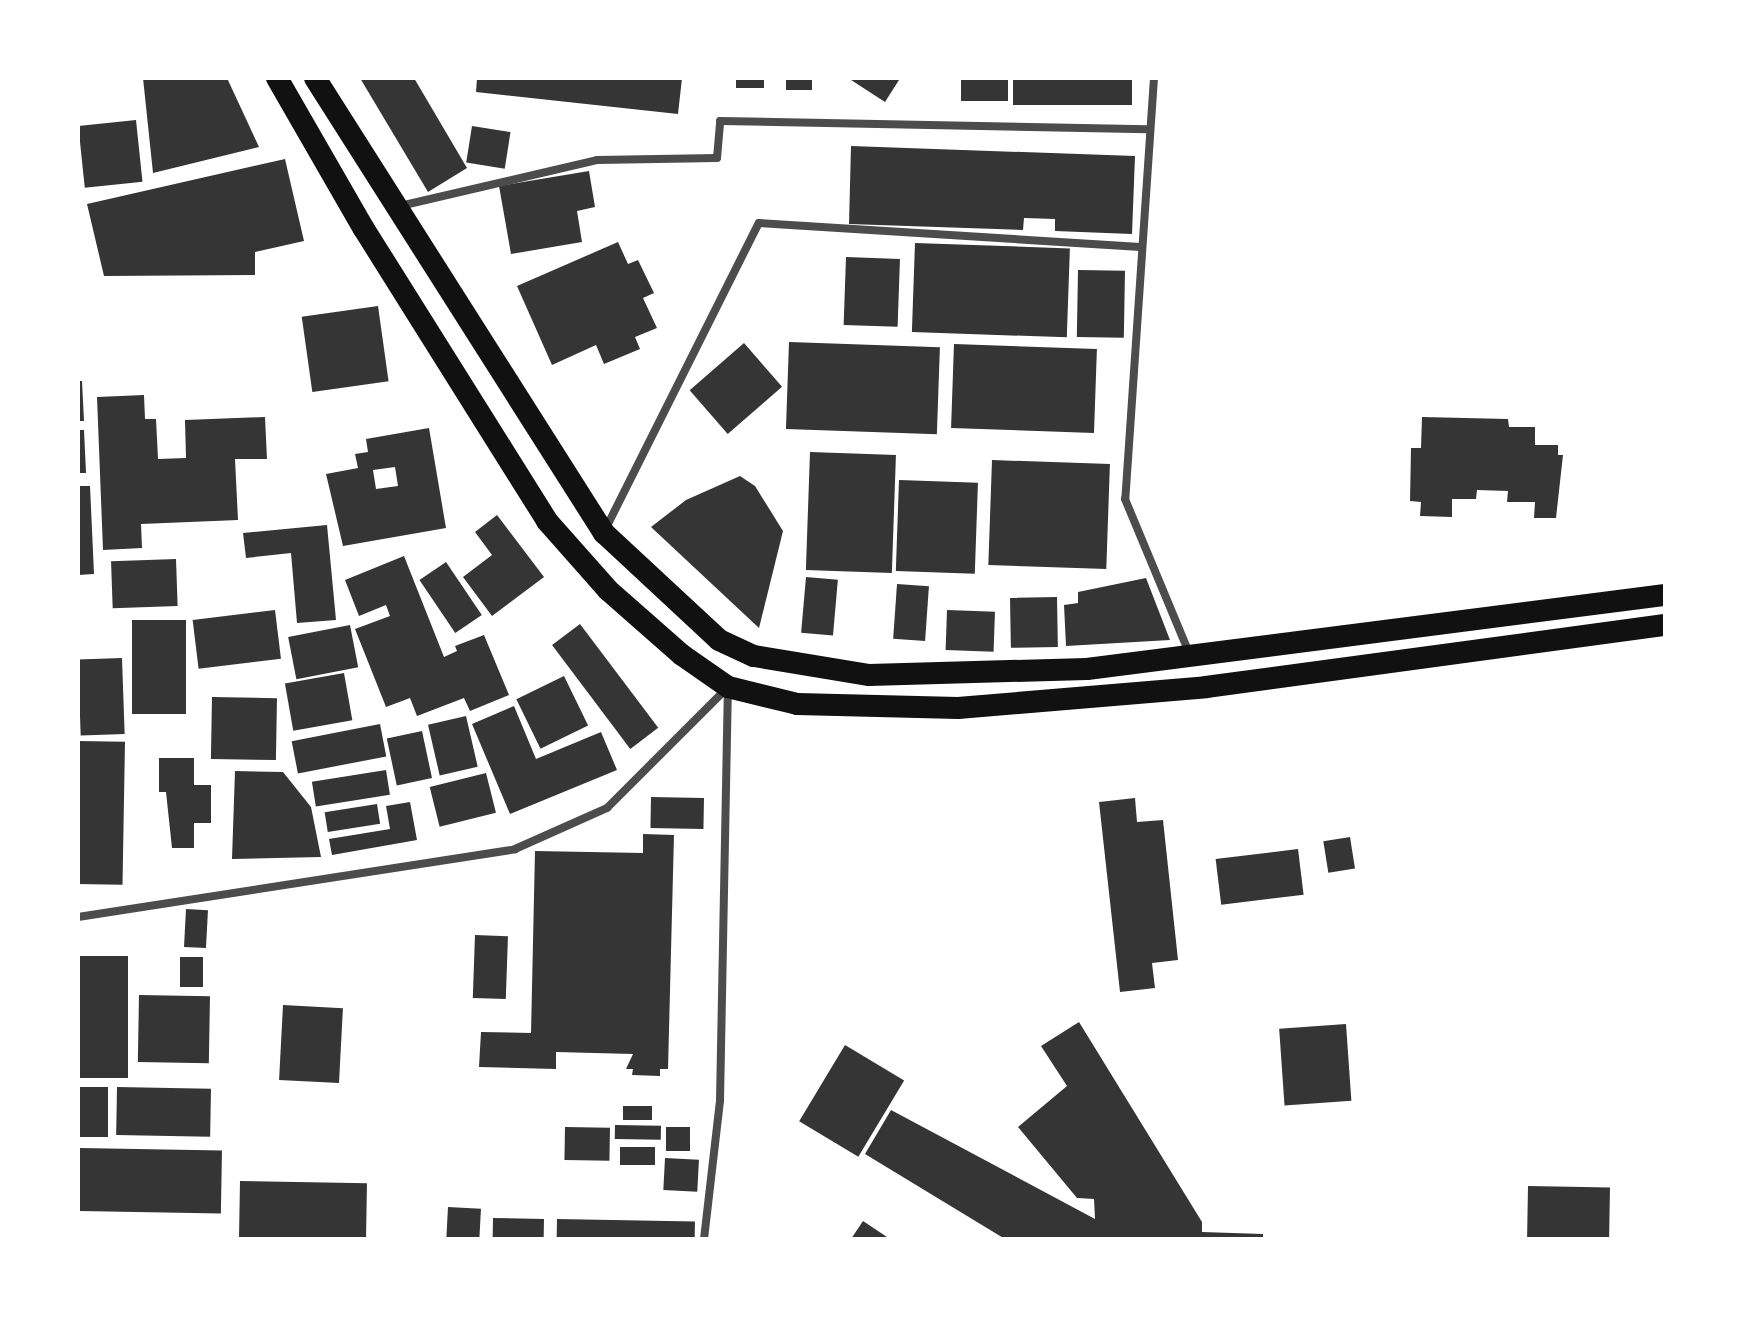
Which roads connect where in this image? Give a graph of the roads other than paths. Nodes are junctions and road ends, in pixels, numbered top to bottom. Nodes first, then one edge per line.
1 (277, 78) edge
2 (315, 78) edge
3 (1154, 78) edge
4 (1148, 129) junction
5 (399, 206) junction
6 (1140, 247) junction
7 (604, 533) junction
8 (1665, 595) edge
9 (1665, 625) edge
10 (1192, 658) junction
11 (728, 687) junction
12 (78, 917) edge
13 (704, 1239) edge

1 - 11 highway
2 - 5 highway
3 - 4 street
4 - 5 street
4 - 6 street
5 - 7 highway
6 - 7 street
6 - 10 street
7 - 10 highway
8 - 10 highway
9 - 11 highway
11 - 12 street
11 - 13 street

